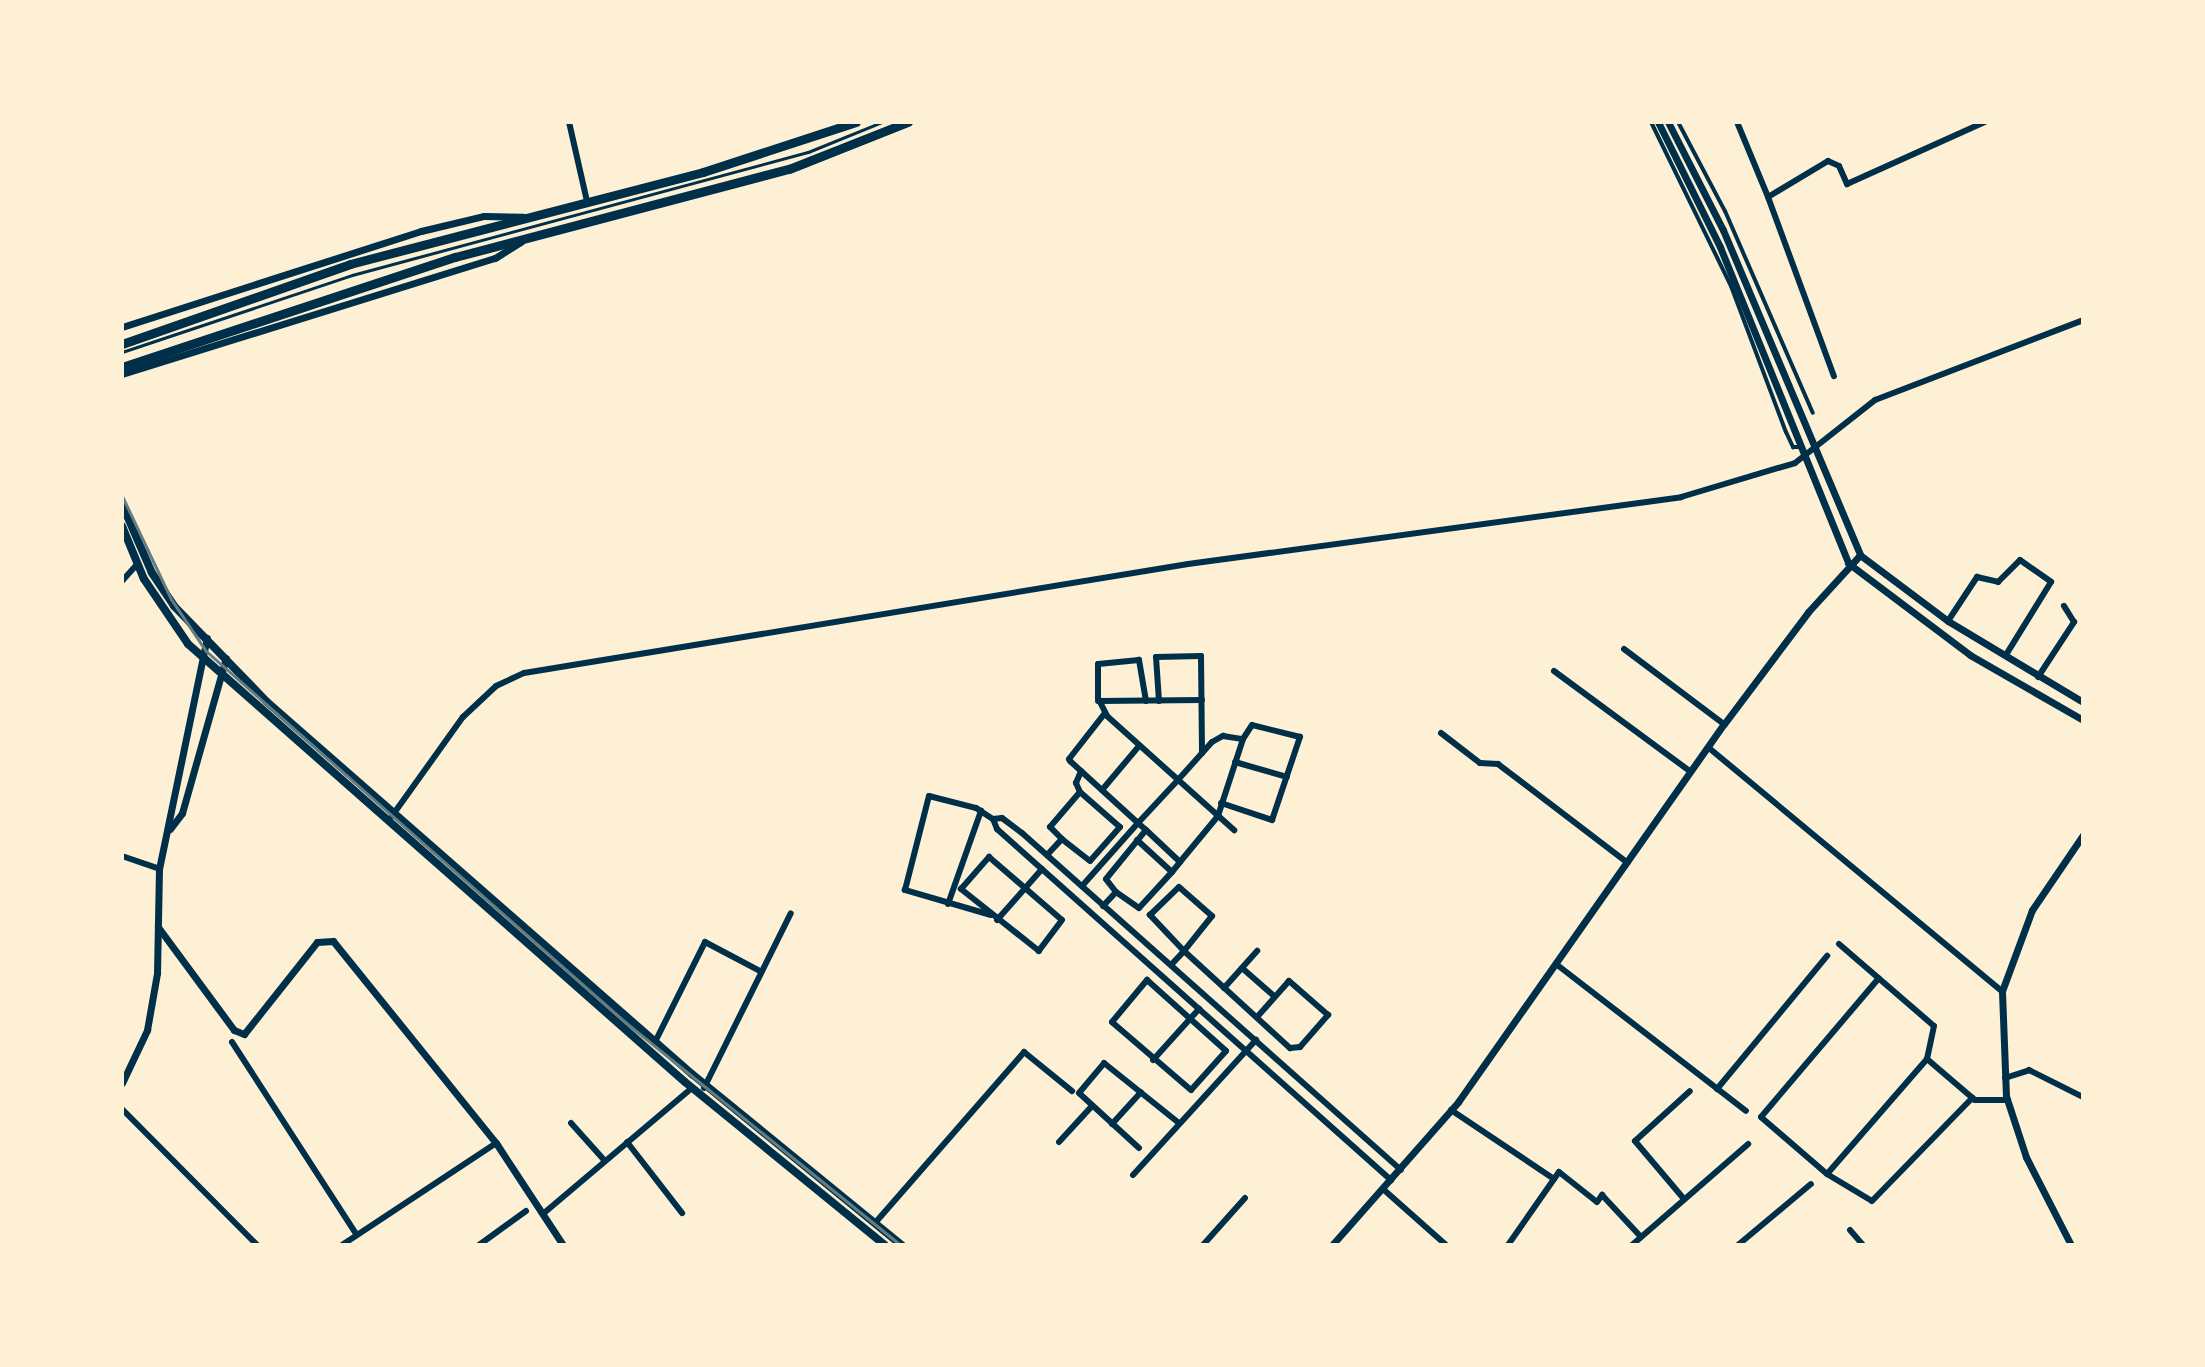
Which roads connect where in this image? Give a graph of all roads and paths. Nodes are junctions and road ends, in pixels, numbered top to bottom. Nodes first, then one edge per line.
1 (569, 122) edge
2 (856, 122) edge
3 (882, 122) edge
4 (908, 122) edge
5 (1651, 122) edge
6 (1658, 122) edge
7 (1668, 122) edge
8 (1678, 122) edge
9 (1737, 122) edge
10 (1985, 122) edge
11 (1768, 197) junction
12 (587, 201) junction
13 (527, 217) junction
14 (530, 237) junction
15 (2083, 320) edge
16 (122, 327) edge
17 (122, 344) edge
18 (122, 352) edge
19 (122, 367) edge
20 (122, 374) edge
21 (1834, 376) dead end
22 (1813, 413) dead end
23 (1812, 447) junction
24 (1802, 451) junction
25 (122, 504) edge
26 (122, 526) edge
27 (1860, 555) junction
28 (138, 563) junction
29 (1850, 565) junction
30 (122, 581) edge
31 (2064, 606) dead end
32 (1948, 621) junction
33 (207, 638) junction
34 (1624, 649) dead end
35 (200, 655) junction
36 (2006, 655) junction
37 (226, 658) junction
38 (1554, 671) dead end
39 (218, 672) junction
40 (2038, 677) junction
41 (1202, 700) junction
42 (1098, 701) junction
43 (1146, 701) junction
44 (1159, 701) junction
45 (2083, 702) edge
46 (1105, 713) junction
47 (2083, 720) edge
48 (1724, 724) junction
49 (1441, 733) dead end
50 (1243, 739) junction
51 (1139, 746) junction
52 (1709, 748) junction
53 (1202, 753) junction
54 (1235, 762) junction
55 (1081, 771) junction
56 (1691, 772) junction
57 (1287, 777) junction
58 (1177, 781) junction
59 (1102, 790) junction
60 (1080, 792) junction
61 (1221, 803) junction
62 (981, 811) junction
63 (393, 812) junction
64 (1218, 816) junction
65 (993, 819) junction
66 (390, 823) junction
67 (1138, 823) junction
68 (168, 830) junction
69 (1146, 830) junction
70 (1234, 830) dead end
71 (2083, 835) edge
72 (1062, 839) junction
73 (1137, 840) junction
74 (2077, 850) junction
75 (1047, 855) junction
76 (122, 856) edge
77 (2083, 857) edge
78 (1180, 862) junction
79 (1628, 863) junction
80 (159, 869) junction
81 (1042, 869) junction
82 (1172, 872) junction
83 (1082, 886) junction
84 (1025, 888) junction
85 (1116, 892) junction
86 (948, 904) junction
87 (1103, 906) junction
88 (791, 913) dead end
89 (994, 918) junction
90 (158, 927) junction
91 (1839, 944) dead end
92 (1184, 951) junction
93 (1257, 951) dead end
94 (1827, 956) dead end
95 (1556, 964) junction
96 (1171, 965) junction
97 (1242, 968) junction
98 (762, 972) junction
99 (1163, 977) junction
100 (1879, 978) junction
101 (1155, 986) junction
102 (1224, 988) junction
103 (2002, 991) junction
104 (1274, 996) junction
105 (1199, 1009) junction
106 (1191, 1017) junction
107 (1257, 1017) junction
108 (1256, 1040) junction
109 (232, 1042) dead end
110 (655, 1042) junction
111 (1246, 1052) junction
112 (1927, 1059) junction
113 (1153, 1060) junction
114 (2005, 1078) junction
115 (122, 1083) edge
116 (705, 1085) junction
117 (692, 1088) junction
118 (1717, 1089) junction
119 (1072, 1091) dead end
120 (1690, 1091) dead end
121 (1141, 1092) junction
122 (701, 1095) junction
123 (2083, 1097) edge
124 (1972, 1098) junction
125 (2008, 1100) junction
126 (1092, 1106) junction
127 (122, 1109) edge
128 (1451, 1110) junction
129 (1746, 1111) dead end
130 (571, 1123) dead end
131 (1179, 1123) junction
132 (1112, 1124) junction
133 (627, 1142) junction
134 (1059, 1142) dead end
135 (496, 1143) junction
136 (1748, 1144) dead end
137 (1139, 1148) dead end
138 (605, 1161) junction
139 (1401, 1170) junction
140 (1827, 1174) junction
141 (1133, 1175) dead end
142 (1554, 1179) junction
143 (1391, 1180) junction
144 (1811, 1184) dead end
145 (1383, 1189) junction
146 (1245, 1198) dead end
147 (1684, 1199) junction
148 (526, 1211) dead end
149 (544, 1213) junction
150 (682, 1213) dead end
151 (875, 1223) junction
152 (1850, 1230) dead end
153 (356, 1234) junction
154 (1641, 1237) junction
155 (257, 1245) edge
156 (342, 1245) edge
157 (479, 1245) edge
158 (563, 1245) edge
159 (885, 1245) edge
160 (902, 1245) edge
161 (1203, 1245) edge
162 (1332, 1245) edge
163 (1446, 1245) edge
164 (1508, 1245) edge
165 (1632, 1245) edge
166 (1738, 1245) edge
167 (1863, 1245) edge
168 (2071, 1245) edge

1 - 12 street
2 - 12 main road
3 - 18 lane
4 - 14 main road
5 - 24 street
6 - 24 street
7 - 23 street
8 - 22 street
9 - 11 street
10 - 11 street
11 - 21 street
12 - 13 main road
13 - 16 street
13 - 17 main road
14 - 19 main road
14 - 20 street
15 - 23 street
23 - 24 street
23 - 27 street
24 - 29 street
24 - 63 street
25 - 33 main road
26 - 28 main road
27 - 29 street
27 - 32 street
28 - 30 street
28 - 35 main road
29 - 47 street
29 - 48 street
31 - 40 street
32 - 36 street
32 - 36 street
33 - 35 street
33 - 37 main road
34 - 48 street
35 - 39 main road
35 - 68 street
36 - 40 street
37 - 39 street
37 - 63 main road
38 - 56 street
39 - 66 main road
39 - 68 street
40 - 45 street
41 - 44 street
41 - 44 street
41 - 53 street
42 - 43 street
42 - 43 street
42 - 46 street
43 - 44 street
46 - 51 street
46 - 55 street
48 - 52 street
49 - 79 street
50 - 53 street
50 - 54 street
50 - 57 street
51 - 58 street
51 - 59 street
52 - 56 street
52 - 103 street
53 - 58 street
54 - 57 street
54 - 61 street
55 - 59 street
55 - 60 street
56 - 79 street
57 - 61 street
58 - 64 street
58 - 67 street
59 - 67 street
60 - 72 street
60 - 72 street
61 - 64 street
62 - 65 street
62 - 86 street
62 - 86 street
63 - 66 street
63 - 110 main road
64 - 70 street
64 - 78 street
65 - 75 street
65 - 81 street
66 - 117 main road
67 - 69 street
67 - 83 street
68 - 80 street
69 - 73 street
69 - 78 street
71 - 74 street
72 - 75 street
73 - 82 street
73 - 85 street
74 - 77 street
74 - 103 street
75 - 83 street
76 - 80 street
78 - 82 street
79 - 95 street
80 - 90 street
81 - 84 street
81 - 99 street
82 - 85 street
83 - 87 street
84 - 89 street
84 - 89 street
84 - 89 street
85 - 87 street
86 - 89 street
87 - 96 street
88 - 98 street
90 - 115 street
90 - 135 street
91 - 100 street
92 - 92 street
92 - 96 street
92 - 102 street
93 - 97 street
94 - 118 street
95 - 118 street
95 - 128 street
96 - 108 street
97 - 102 street
97 - 104 street
98 - 110 street
98 - 116 street
99 - 101 street
99 - 105 street
100 - 112 street
100 - 140 street
101 - 106 street
101 - 113 street
102 - 107 street
103 - 114 street
104 - 107 street
104 - 107 street
105 - 106 street
105 - 111 street
106 - 113 street
106 - 113 street
108 - 111 street
108 - 139 street
109 - 153 street
110 - 116 main road
111 - 131 street
111 - 143 street
112 - 124 street
112 - 140 street
114 - 123 street
114 - 125 street
116 - 122 street
116 - 151 main road
117 - 122 main road
117 - 133 street
118 - 129 street
119 - 151 street
120 - 147 street
121 - 126 street
121 - 131 street
121 - 132 street
122 - 159 main road
124 - 125 street
124 - 140 street
125 - 168 street
126 - 132 street
126 - 134 street
127 - 155 street
128 - 139 street
128 - 142 street
130 - 138 street
131 - 141 street
132 - 137 street
133 - 138 street
133 - 150 street
135 - 149 street
135 - 153 street
136 - 147 street
138 - 149 street
139 - 143 street
142 - 154 street
142 - 164 street
143 - 145 street
144 - 166 street
145 - 162 street
145 - 163 street
146 - 161 street
147 - 154 street
148 - 157 street
149 - 158 street
151 - 160 main road
152 - 167 street
153 - 156 street
154 - 165 street

